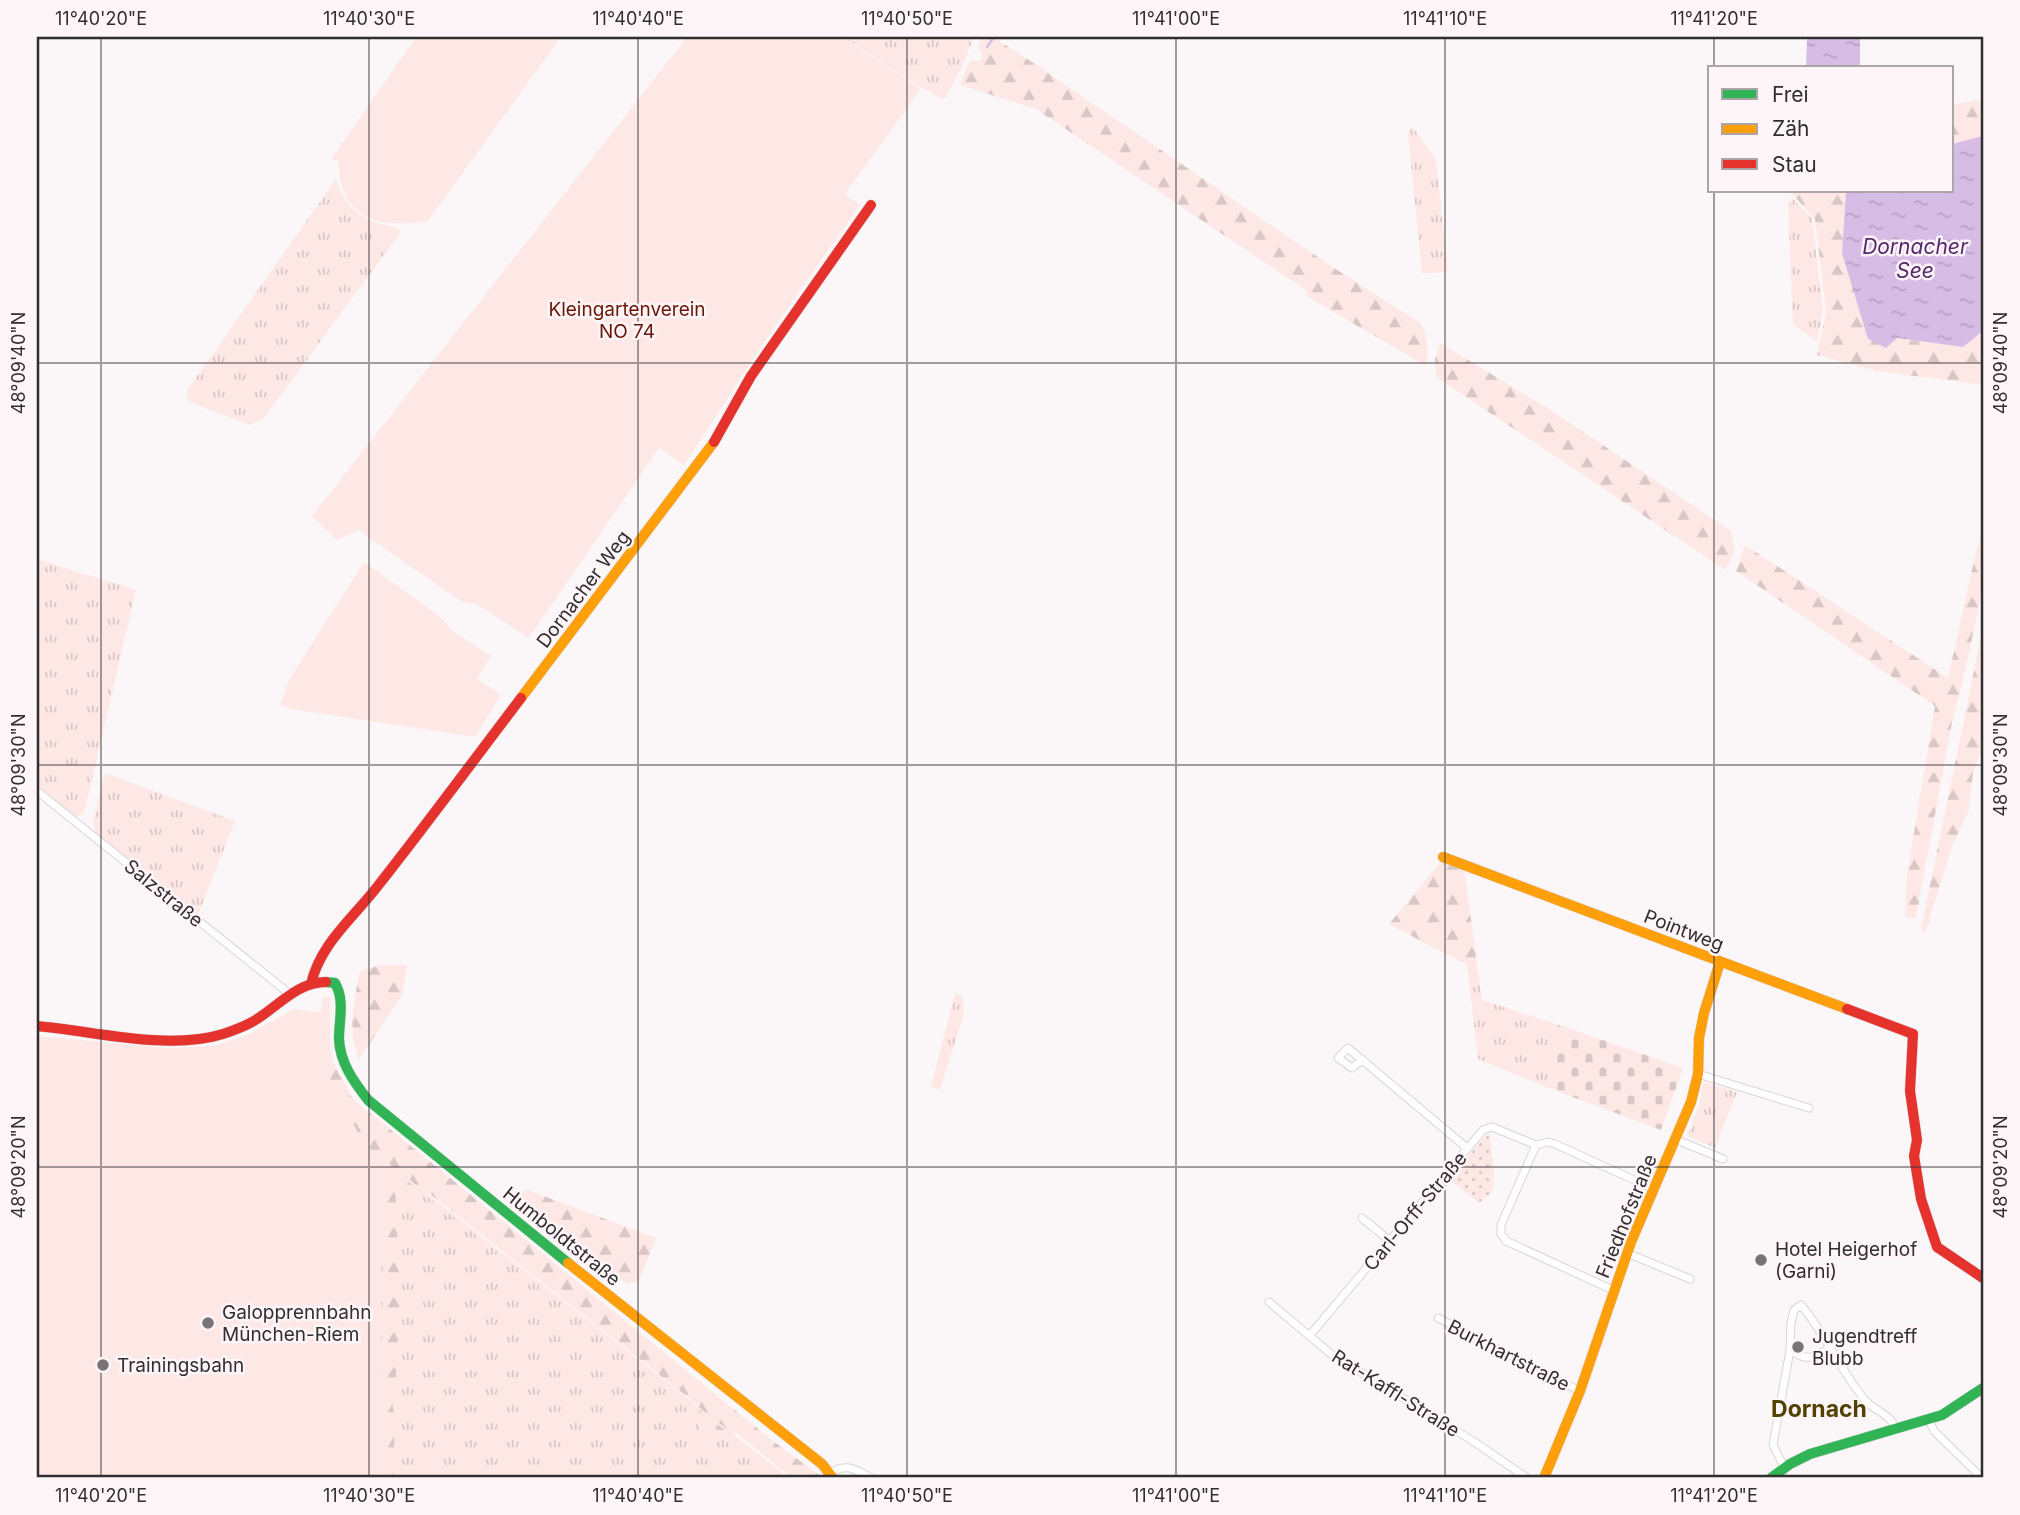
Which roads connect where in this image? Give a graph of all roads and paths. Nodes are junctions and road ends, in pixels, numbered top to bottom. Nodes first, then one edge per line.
1 (871, 205) dead end
2 (37, 792) edge
3 (1443, 857) dead end
4 (1720, 962) junction
5 (311, 984) junction
6 (291, 995) junction
7 (37, 1026) edge
8 (1362, 1060) dead end
9 (1698, 1074) junction
10 (1809, 1108) dead end
11 (1675, 1139) junction
12 (1536, 1144) junction
13 (1467, 1148) junction
14 (1723, 1159) dead end
15 (1654, 1189) junction
16 (1362, 1218) dead end
17 (1390, 1241) junction
18 (1627, 1253) junction
19 (1983, 1278) edge
20 (1690, 1279) dead end
21 (1615, 1291) junction
22 (1269, 1302) dead end
23 (1438, 1318) dead end
24 (1310, 1335) junction
25 (1831, 1348) junction
26 (1790, 1350) junction
27 (1983, 1388) edge
28 (1580, 1391) junction
29 (1930, 1420) junction
30 (1896, 1429) junction
31 (1784, 1467) junction
32 (831, 1476) edge
33 (872, 1478) edge
34 (1527, 1478) edge
35 (1544, 1478) edge
36 (1771, 1478) edge
37 (1982, 1478) edge

1 - 5 street, Dornacher Weg
2 - 6 street, Salzstraße
3 - 4 street, Pointweg
4 - 9 street, Friedhofstraße
4 - 19 street, Pointweg
5 - 6 street
5 - 32 street, Humboldtstraße
6 - 7 street
8 - 13 street
9 - 10 street
9 - 11 street, Friedhofstraße
11 - 14 street
11 - 15 street, Friedhofstraße
12 - 13 street, Carl-Orff-Straße
12 - 15 street
12 - 21 street
13 - 17 street, Carl-Orff-Straße
15 - 18 street, Friedhofstraße
16 - 17 street
17 - 24 street, Carl-Orff-Straße
18 - 20 street
18 - 21 street, Friedhofstraße
21 - 28 street, Friedhofstraße
22 - 24 street, Rat-Kaffl-Straße
23 - 28 street, Burkhartstraße
24 - 34 street, Rat-Kaffl-Straße
25 - 26 street
25 - 26 street
25 - 30 street
26 - 31 street
27 - 29 street
28 - 35 street, Friedhofstraße
29 - 30 street
29 - 37 street
30 - 31 street
31 - 36 street
32 - 33 street

